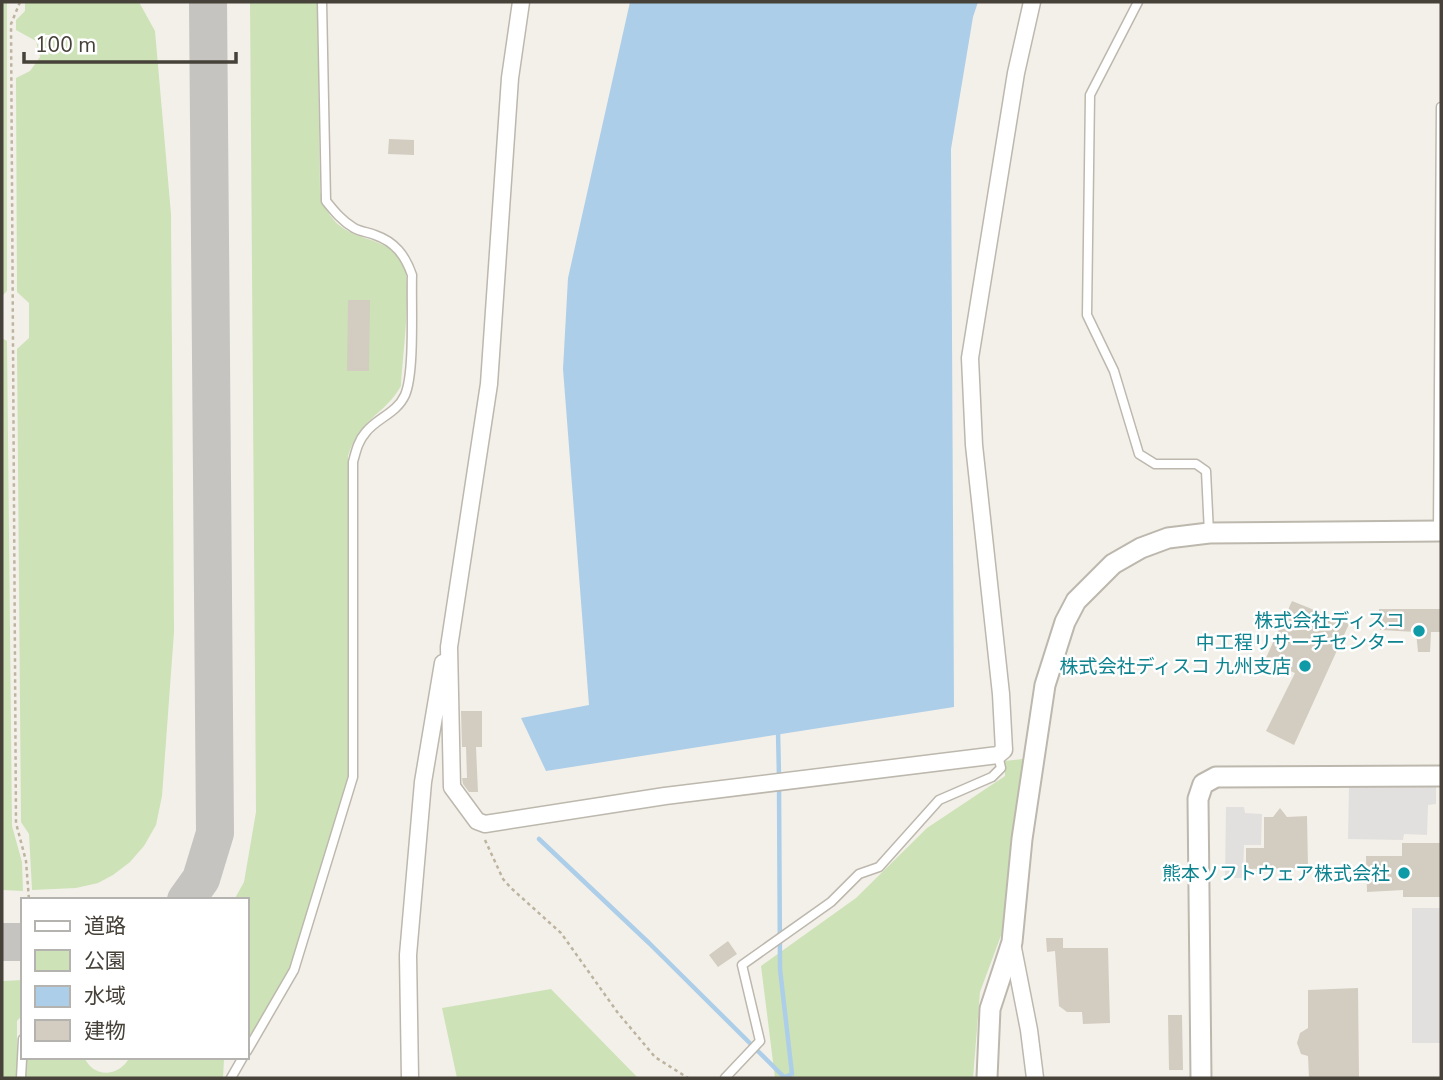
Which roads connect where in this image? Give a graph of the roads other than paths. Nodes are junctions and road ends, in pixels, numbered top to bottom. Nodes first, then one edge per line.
1 (322, 2) edge
2 (521, 2) edge
3 (1032, 2) edge
4 (1138, 2) edge
5 (1441, 107) edge
6 (489, 384) junction
7 (1440, 531) edge
8 (1209, 533) junction
9 (999, 755) junction
10 (1441, 776) edge
11 (1012, 942) junction
12 (248, 1049) edge
13 (22, 1059) edge
14 (242, 1059) edge
15 (22, 1078) edge
16 (231, 1078) edge
17 (410, 1078) edge
18 (725, 1078) edge
19 (987, 1078) edge
20 (1035, 1078) edge
21 (1201, 1078) edge

1 - 12 lane
2 - 6 street
3 - 9 street
4 - 8 lane
5 - 7 lane
6 - 9 street
6 - 17 street
7 - 8 street
8 - 11 street
9 - 18 lane
10 - 21 street
11 - 19 street
11 - 20 street
13 - 15 lane
14 - 16 lane

